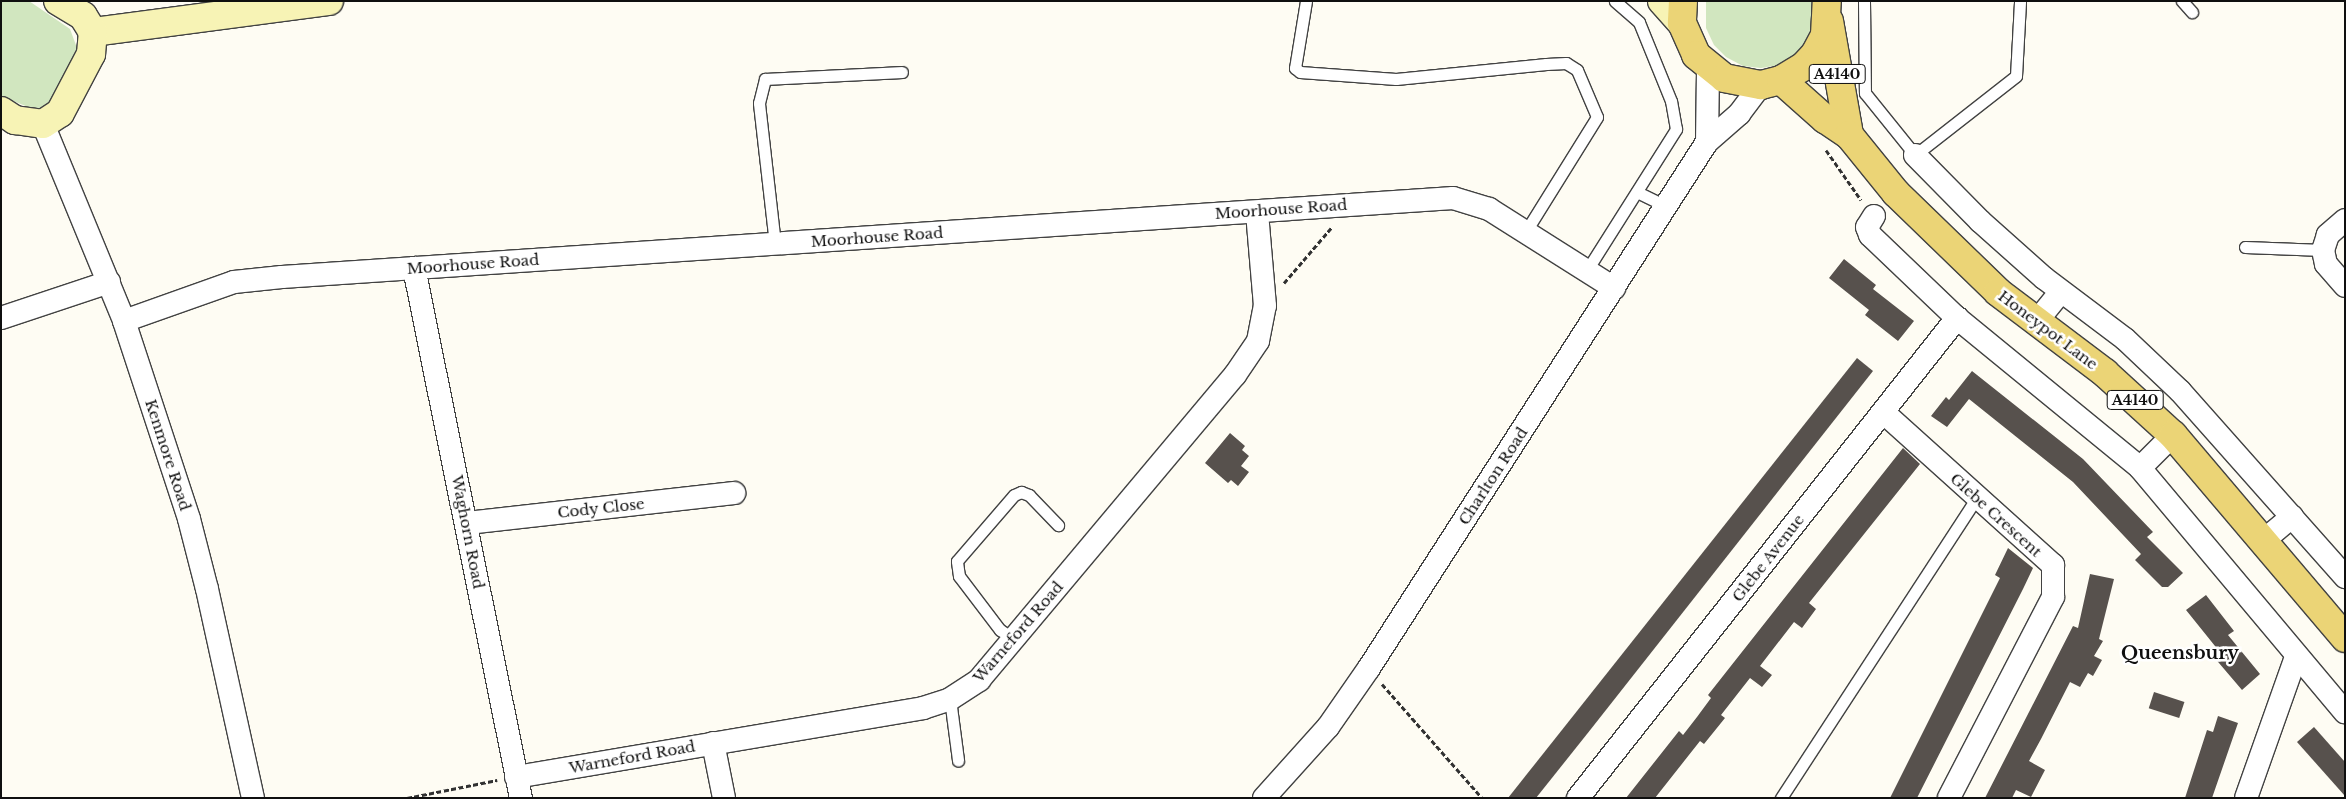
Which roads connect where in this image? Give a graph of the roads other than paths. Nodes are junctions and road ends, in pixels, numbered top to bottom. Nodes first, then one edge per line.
1 (58, 1) edge
2 (329, 1) edge
3 (1306, 1) edge
4 (1615, 1) edge
5 (1662, 1) edge
6 (1864, 1) edge
7 (2020, 1) edge
8 (2182, 1) edge
9 (1827, 8) edge
10 (1683, 12) edge
11 (2192, 12) dead end
12 (92, 32) junction
13 (1708, 68) junction
14 (902, 72) dead end
15 (1771, 82) junction
16 (1, 111) edge
17 (43, 124) junction
18 (1849, 135) junction
19 (1707, 142) junction
20 (1915, 155) junction
21 (1637, 192) junction
22 (1666, 206) junction
23 (1257, 212) junction
24 (1874, 216) dead end
25 (2345, 220) edge
26 (1526, 231) junction
27 (775, 244) junction
28 (2245, 247) dead end
29 (2323, 250) junction
30 (414, 268) junction
31 (1587, 270) junction
32 (109, 282) junction
33 (2345, 286) edge
34 (1614, 288) junction
35 (2060, 291) junction
36 (1, 318) edge
37 (1957, 318) junction
38 (124, 321) junction
39 (2037, 321) junction
40 (1883, 412) junction
41 (2173, 435) junction
42 (2140, 468) junction
43 (734, 493) dead end
44 (1976, 499) junction
45 (2292, 517) junction
46 (467, 523) junction
47 (1058, 525) dead end
48 (2263, 541) junction
49 (2345, 577) edge
50 (2345, 638) edge
51 (1015, 640) junction
52 (2296, 657) junction
53 (950, 699) junction
54 (2345, 712) edge
55 (713, 743) junction
56 (958, 760) dead end
57 (518, 787) edge
58 (253, 798) edge
59 (724, 798) edge
60 (1264, 798) edge
61 (1578, 798) edge
62 (1781, 798) edge
63 (1949, 798) edge
64 (2246, 798) edge

1 - 12 street
2 - 12 street
3 - 26 lane
4 - 21 lane
5 - 10 street
6 - 20 lane
7 - 20 lane
8 - 11 lane
9 - 15 main road
9 - 18 main road, Honeypot Lane / A4140
10 - 13 main road
12 - 17 street
13 - 15 main road
13 - 19 street
14 - 27 lane
15 - 18 main road, Honeypot Lane / A4140
15 - 19 street, Charlton Road
16 - 17 street
17 - 32 street, Kenmore Road
18 - 39 main road, Honeypot Lane / A4140
19 - 22 street, Charlton Road
20 - 35 street
21 - 22 lane
21 - 31 lane
22 - 34 street, Charlton Road
23 - 26 street, Moorhouse Road
23 - 27 street, Moorhouse Road
23 - 51 street, Warneford Road
24 - 37 street
25 - 29 street
26 - 31 street, Moorhouse Road
27 - 30 street, Moorhouse Road
28 - 29 lane
29 - 33 street
30 - 38 street, Moorhouse Road
30 - 46 street, Waghorn Road
31 - 34 street, Moorhouse Road
32 - 36 street
32 - 38 street, Kenmore Road
34 - 60 street, Charlton Road
35 - 39 street
35 - 45 street
37 - 40 street, Glebe Avenue
37 - 42 street
38 - 58 street, Kenmore Road
39 - 41 main road, Honeypot Lane / A4140
40 - 44 street, Glebe Crescent
40 - 61 street, Glebe Avenue
41 - 42 street
41 - 48 main road, Honeypot Lane / A4140
42 - 52 street
43 - 46 street, Cody Close
44 - 62 lane
44 - 63 street, Glebe Crescent
45 - 48 street
45 - 49 street
46 - 57 street, Waghorn Road
47 - 51 lane
48 - 50 main road, Honeypot Lane / A4140
51 - 53 street, Warneford Road
52 - 54 street
52 - 64 street
53 - 55 street, Warneford Road
53 - 56 lane
55 - 57 street, Warneford Road
55 - 59 street

